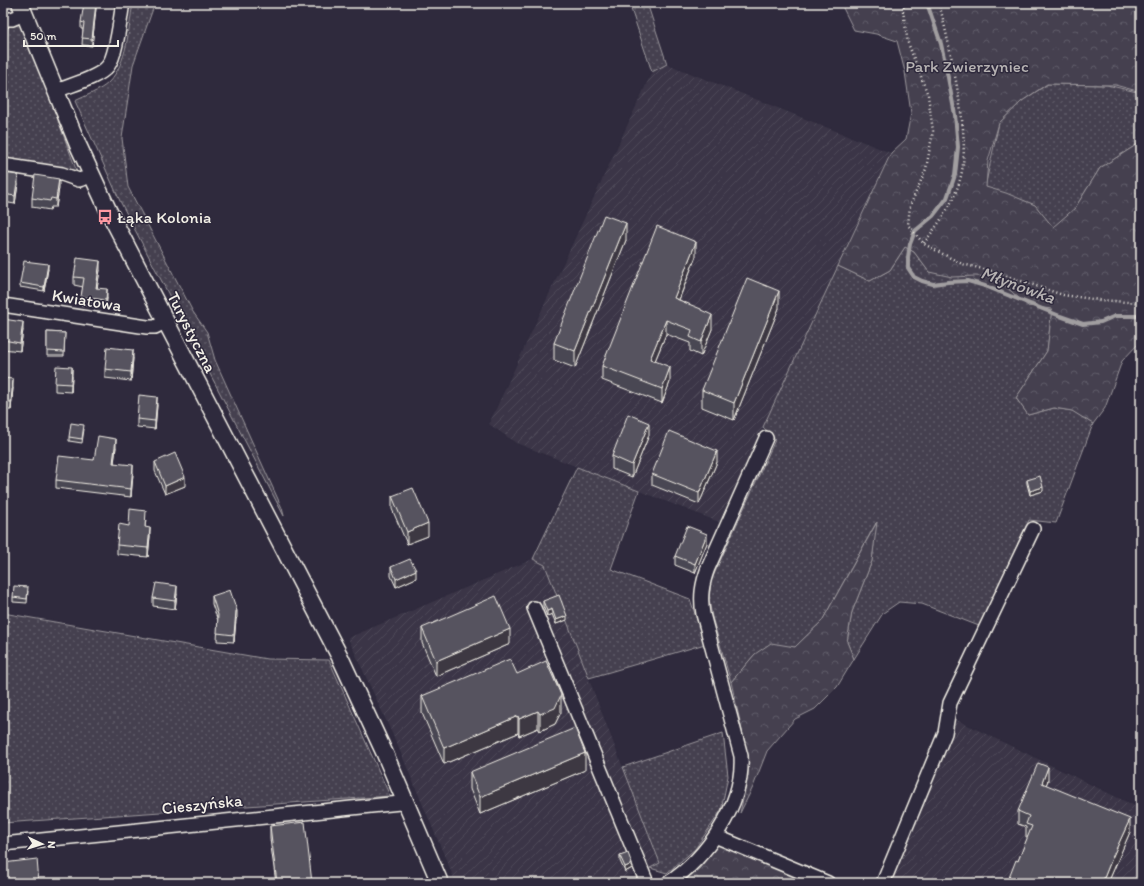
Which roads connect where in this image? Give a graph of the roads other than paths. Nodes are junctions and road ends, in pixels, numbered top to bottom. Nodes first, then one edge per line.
1 (123, 3) edge
2 (22, 9) edge
3 (3, 22) edge
4 (56, 91) junction
5 (3, 164) edge
6 (92, 176) junction
7 (3, 305) edge
8 (165, 322) junction
9 (766, 438) dead end
10 (1033, 529) dead end
11 (534, 608) dead end
12 (405, 801) junction
13 (715, 836) junction
14 (3, 844) edge
15 (440, 883) edge
16 (647, 883) edge
17 (668, 883) edge
18 (828, 883) edge
19 (883, 883) edge

1 - 4 street
2 - 3 street
2 - 4 main road, Turystyczna
4 - 6 main road, Turystyczna
5 - 6 street
6 - 8 main road, Turystyczna
7 - 8 street, Kwiatowa
8 - 12 main road, Turystyczna
9 - 13 street
10 - 19 street
11 - 16 street
12 - 14 street, Cieszyńska
12 - 15 main road
13 - 17 street
13 - 18 street

